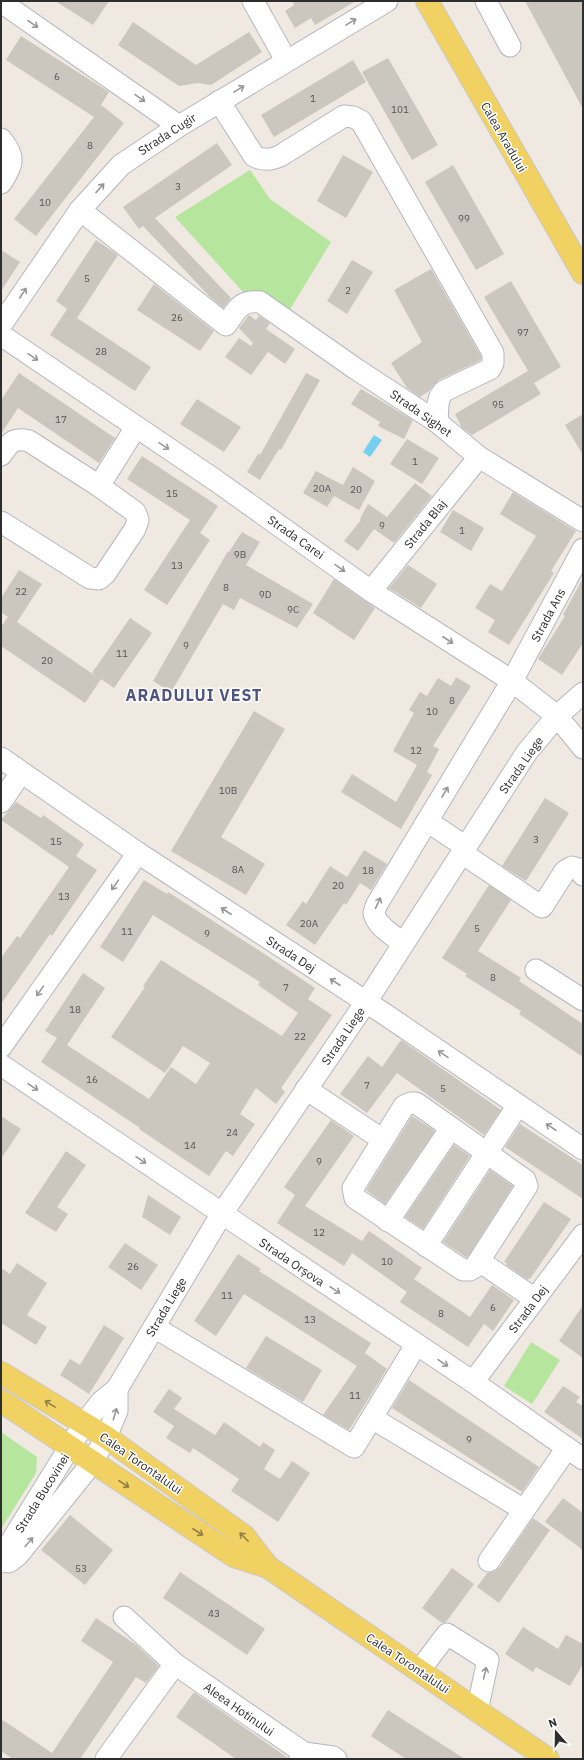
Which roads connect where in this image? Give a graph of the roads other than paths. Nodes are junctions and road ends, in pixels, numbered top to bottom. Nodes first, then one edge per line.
1 (253, 1) edge
2 (387, 1) edge
3 (426, 1) edge
4 (486, 1) edge
5 (1, 2) edge
6 (510, 46) dead end
7 (286, 60) junction
8 (219, 101) junction
9 (178, 126) junction
10 (1, 139) edge
11 (1, 183) edge
12 (80, 210) junction
13 (583, 273) edge
14 (1, 325) edge
15 (1, 336) edge
16 (437, 422) junction
17 (136, 427) junction
18 (1, 455) edge
19 (479, 457) junction
20 (99, 486) junction
21 (583, 521) edge
22 (1, 522) edge
23 (583, 549) edge
24 (371, 591) junction
25 (512, 681) junction
26 (583, 694) edge
27 (557, 716) junction
28 (583, 748) edge
29 (1, 758) edge
30 (21, 773) junction
31 (1, 802) edge
32 (427, 822) junction
33 (464, 850) junction
34 (138, 854) junction
35 (583, 875) edge
36 (403, 943) junction
37 (536, 970) dead end
38 (583, 1000) edge
39 (366, 1002) junction
40 (1, 1046) edge
41 (1, 1065) edge
42 (306, 1089) junction
43 (518, 1105) junction
44 (451, 1128) junction
45 (383, 1140) junction
46 (583, 1149) edge
47 (486, 1152) junction
48 (221, 1214) junction
49 (388, 1221) junction
50 (583, 1235) edge
51 (426, 1246) junction
52 (479, 1261) junction
53 (535, 1299) junction
54 (154, 1327) junction
55 (416, 1345) junction
56 (1, 1373) edge
57 (473, 1382) junction
58 (118, 1389) junction
59 (1, 1402) edge
60 (372, 1418) junction
61 (84, 1424) junction
62 (106, 1438) junction
63 (70, 1448) junction
64 (575, 1453) edge
65 (92, 1463) junction
66 (524, 1510) junction
67 (489, 1561) dead end
68 (1, 1562) edge
69 (268, 1567) junction
70 (1, 1569) edge
71 (124, 1617) dead end
72 (175, 1664) junction
73 (419, 1672) junction
74 (477, 1711) junction
75 (302, 1756) edge
76 (106, 1759) edge
77 (336, 1759) edge
78 (548, 1759) edge

1 - 7 street
7 -> 2 street, Strada Cugir
3 - 13 main road, Calea Aradului
4 - 6 street
5 -> 9 street
8 -> 7 street, Strada Cugir
8 - 9 street, Strada Cugir
8 - 16 street
12 -> 9 street, Strada Cugir
10 - 11 street
14 -> 12 street, Strada Cugir
12 - 16 street, Strada Sighet
15 -> 17 street, Strada Carei
16 - 19 street, Strada Sighet
17 - 20 street
17 -> 24 street, Strada Carei
18 - 20 street
19 - 21 street, Strada Sighet
19 - 24 street, Strada Blaj
20 - 22 street
23 - 25 street, Strada Ans
24 -> 25 street, Strada Carei
25 - 27 street, Strada Carei
32 -> 25 street, Strada Ans
26 - 27 street, Strada Liege
27 - 28 street, Strada Carei
27 - 33 street, Strada Liege
29 - 30 street, Strada Dej
30 - 31 street
30 - 34 street, Strada Dej
32 - 33 street
36 -> 32 street, Strada Ans
33 - 35 street
33 - 36 street, Strada Liege
39 -> 34 street, Strada Dej
34 -> 40 street
36 - 39 street, Strada Liege
37 - 38 street
39 - 42 street, Strada Liege
43 -> 39 street, Strada Dej
41 -> 48 street, Strada Orșova
42 - 45 street
42 - 48 street, Strada Liege
46 -> 43 street, Strada Dej
43 - 47 street
44 - 45 street
44 - 47 street
44 - 49 street
45 - 49 street
47 - 51 street
47 - 52 street
48 - 54 street, Strada Liege
48 -> 55 street, Strada Orșova
49 - 51 street
50 - 53 street, Strada Dej
51 - 52 street
52 - 53 street
53 - 57 street, Strada Dej
54 - 58 street, Strada Liege
54 - 60 street
55 -> 57 street, Strada Orșova
55 - 60 street
61 -> 56 main road, Calea Torontalului
57 - 64 street, Strada Orșova
58 - 61 street, Strada Liege
62 -> 58 street, Strada Liege
59 - 63 main road, Calea Torontalului
60 - 66 street
61 - 62 main road, Calea Torontalului
61 - 63 street, Strada Bucovinei
62 - 65 street, Strada Liege
69 -> 62 main road, Calea Torontalului
63 - 65 main road, Calea Torontalului
63 - 68 street, Strada Bucovinei
64 - 66 street
65 -> 69 main road, Calea Torontalului
70 -> 65 street, Strada Bucovinei
66 - 67 street
69 - 73 main road, Calea Torontalului
71 - 72 street, Aleea Hotinului
72 - 75 street, Aleea Hotinului
72 - 76 street
73 - 74 main road, Calea Torontalului
74 -> 73 street
74 - 78 main road, Calea Torontalului
75 - 77 street, Aleea Hotinului

